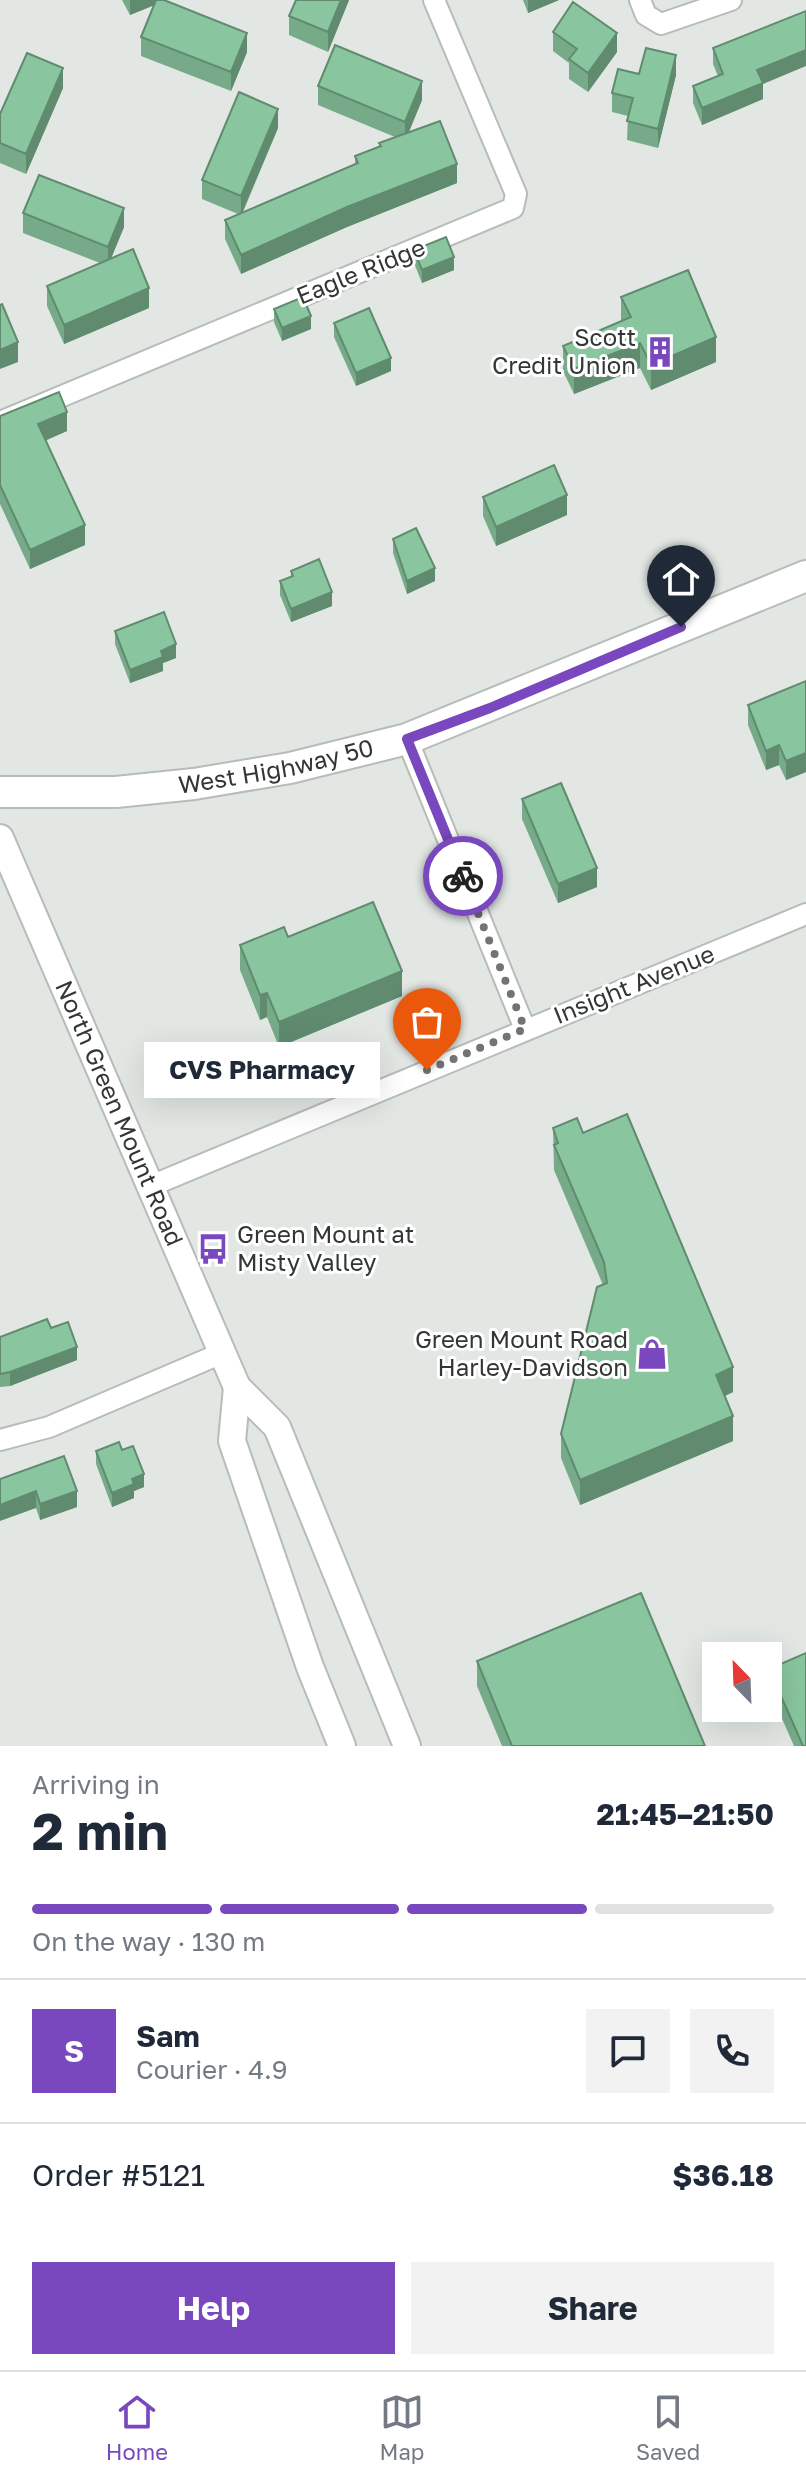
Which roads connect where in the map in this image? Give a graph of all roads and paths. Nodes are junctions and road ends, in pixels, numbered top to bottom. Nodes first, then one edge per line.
1 (434, 0) edge
2 (640, 0) edge
3 (731, 0) edge
4 (0, 422) edge
5 (806, 576) edge
6 (407, 739) junction
7 (0, 792) edge
8 (0, 838) edge
9 (806, 914) edge
10 (525, 1029) junction
11 (153, 1185) junction
12 (222, 1353) junction
13 (237, 1387) junction
14 (0, 1440) edge
15 (342, 1746) edge
16 (407, 1746) edge

1 - 4 street, Eagle Ridge
2 - 3 street
5 - 6 main road, West Highway 50
6 - 7 main road, West Highway 50
6 - 10 street
8 - 11 street, North Green Mount Road
9 - 10 street, Insight Avenue
10 - 11 street, Insight Avenue
11 - 12 street, North Green Mount Road
12 - 13 street, North Green Mount Road
12 - 14 street
13 - 15 street, North Green Mount Road
13 - 16 street, North Green Mount Road

